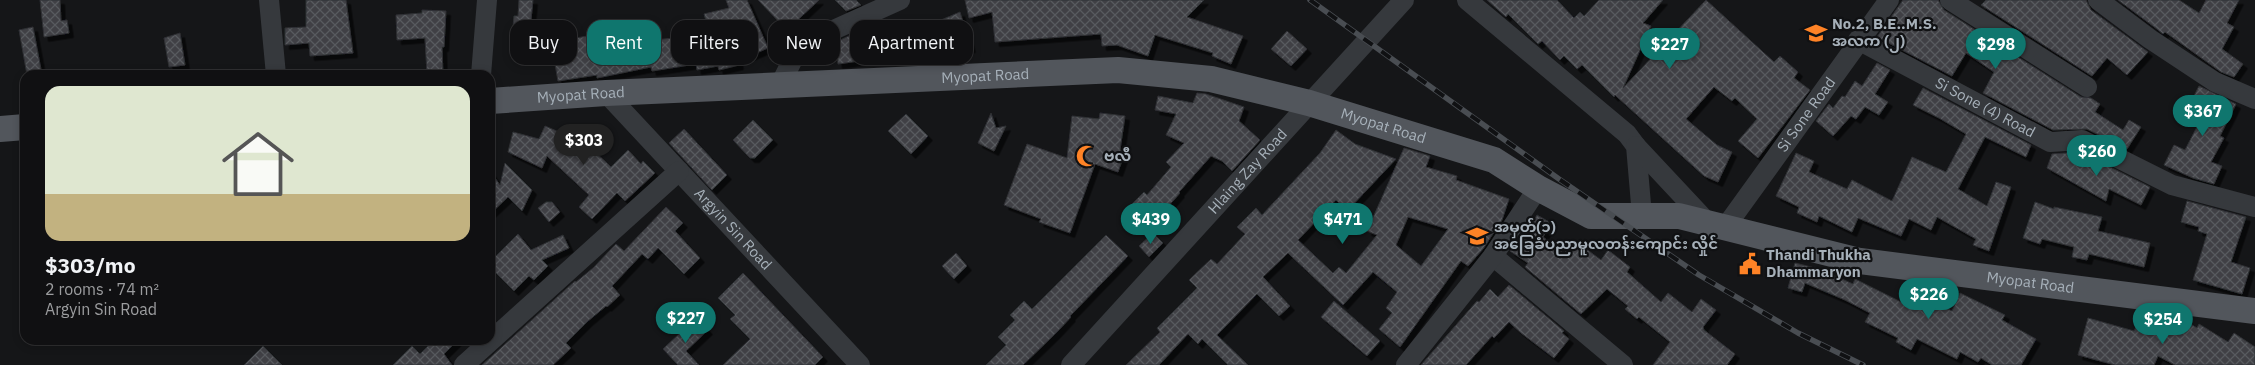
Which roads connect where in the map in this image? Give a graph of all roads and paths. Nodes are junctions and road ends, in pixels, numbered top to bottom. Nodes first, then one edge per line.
1 (269, 0) edge
2 (487, 0) edge
3 (900, 0) edge
4 (1404, 0) edge
5 (1467, 0) edge
6 (1889, 0) edge
7 (1950, 0) edge
8 (2098, 0) edge
9 (1858, 40) junction
10 (276, 70) edge
11 (480, 70) edge
12 (780, 87) junction
13 (2087, 87) dead end
14 (606, 93) junction
15 (2255, 99) edge
16 (495, 101) edge
17 (1309, 103) junction
18 (20, 127) edge
19 (0, 129) edge
20 (1636, 146) junction
21 (679, 170) junction
22 (1538, 188) junction
23 (2255, 207) edge
24 (1642, 216) junction
25 (1717, 227) junction
26 (1493, 256) junction
27 (2255, 311) edge
28 (495, 337) edge
29 (486, 345) edge
30 (464, 365) edge
31 (860, 365) edge
32 (1072, 365) edge
33 (1406, 365) edge
34 (1623, 365) edge

1 - 10 street
2 - 11 street
3 - 12 street
4 - 17 street, Hlaing Zay Road
5 - 20 street
6 - 9 street, Si Sone Road
7 - 13 street
8 - 15 street
9 - 23 street, Si Sone (4) Road
9 - 25 street, Si Sone Road
12 - 14 main road, Myopat Road
12 - 17 main road, Myopat Road
14 - 16 main road, Myopat Road
14 - 21 street, Argyin Sin Road
17 - 22 main road, Myopat Road
17 - 32 street, Hlaing Zay Road
18 - 19 main road
20 - 24 street
20 - 25 street
21 - 28 street
21 - 31 street, Argyin Sin Road
22 - 24 main road, Myopat Road
22 - 26 street
24 - 25 main road, Myopat Road
25 - 27 main road, Myopat Road
26 - 33 street
26 - 34 street
29 - 30 street

